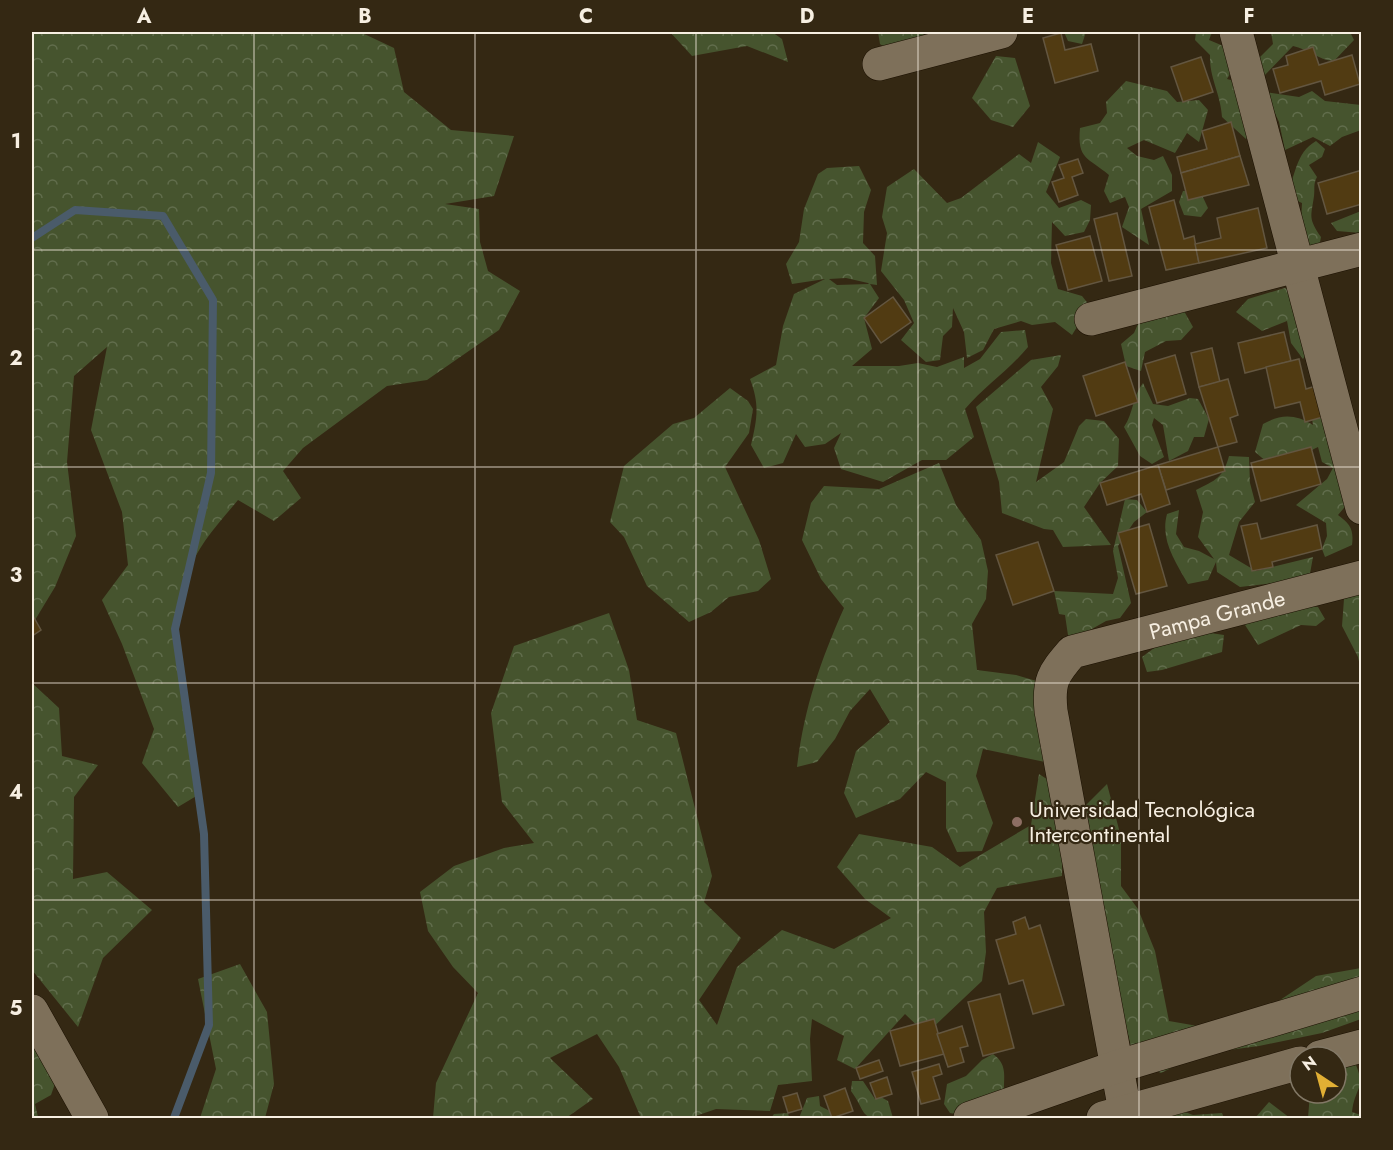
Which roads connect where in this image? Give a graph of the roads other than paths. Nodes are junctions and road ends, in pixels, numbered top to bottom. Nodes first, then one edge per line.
1 (1001, 32) edge
2 (1236, 32) edge
3 (879, 64) dead end
4 (1362, 249) edge
5 (1298, 265) junction
6 (1091, 319) dead end
7 (1362, 508) edge
8 (1362, 577) edge
9 (1362, 993) edge
10 (32, 1011) edge
11 (1288, 1066) edge
12 (1116, 1067) junction
13 (1114, 1115) edge
14 (92, 1119) edge
15 (970, 1119) edge

1 - 3 street
2 - 5 street
4 - 5 street
5 - 6 street
5 - 7 street
8 - 12 street, Pampa Grande
9 - 12 street
10 - 14 street
11 - 13 street
12 - 13 street
12 - 15 street

